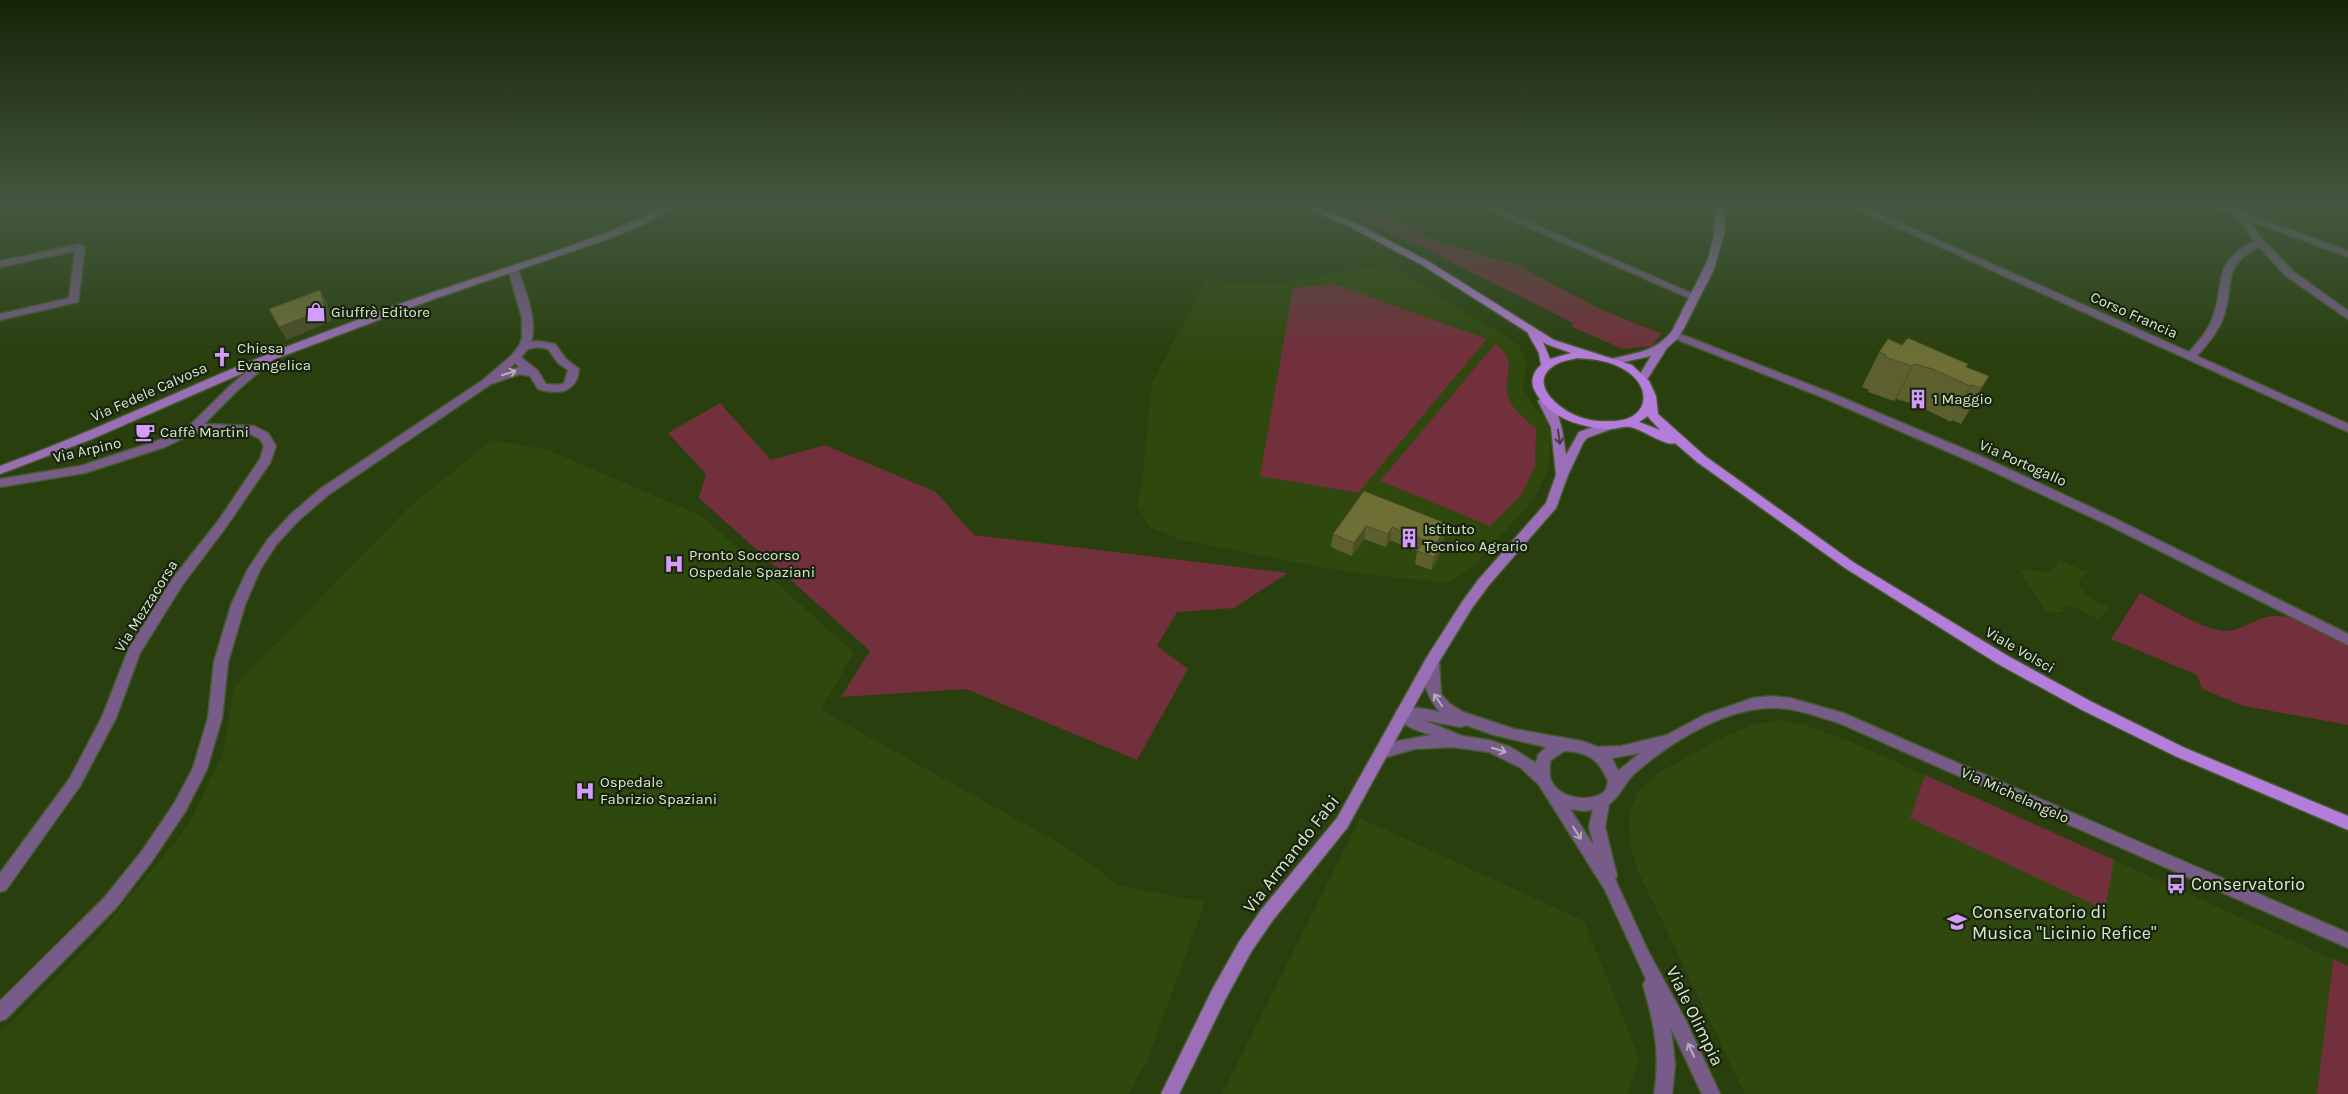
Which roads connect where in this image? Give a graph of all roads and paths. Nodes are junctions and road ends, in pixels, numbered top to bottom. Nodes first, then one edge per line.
1 (37, 256) edge
2 (79, 256) edge
3 (547, 256) edge
4 (1408, 256) edge
5 (1599, 256) edge
6 (1715, 256) edge
7 (1967, 256) edge
8 (2239, 256) edge
9 (2273, 256) edge
10 (0, 264) edge
11 (513, 268) junction
12 (1695, 298) junction
13 (2348, 316) edge
14 (0, 317) edge
15 (528, 321) junction
16 (1529, 329) junction
17 (1675, 335) junction
18 (551, 346) junction
19 (1662, 346) junction
20 (524, 347) junction
21 (1590, 356) junction
22 (2191, 356) junction
23 (268, 358) junction
24 (515, 358) junction
25 (1615, 361) junction
26 (1546, 365) junction
27 (534, 373) junction
28 (1642, 379) junction
29 (487, 382) junction
30 (1650, 396) junction
31 (1544, 401) junction
32 (1628, 422) junction
33 (1610, 425) junction
34 (194, 428) junction
35 (2348, 428) edge
36 (1701, 458) junction
37 (0, 470) edge
38 (1562, 475) junction
39 (0, 483) edge
40 (2348, 640) edge
41 (1432, 661) junction
42 (1402, 714) junction
43 (1475, 724) junction
44 (1677, 736) junction
45 (1472, 743) junction
46 (1564, 746) junction
47 (1383, 752) junction
48 (1597, 753) junction
49 (1614, 785) junction
50 (1548, 788) junction
51 (1602, 802) junction
52 (2348, 823) edge
53 (0, 885) edge
54 (1611, 886) junction
55 (2348, 941) edge
56 (1642, 956) junction
57 (0, 1013) edge
58 (1170, 1094) edge
59 (1663, 1094) edge
60 (1711, 1094) edge

1 - 10 street
2 - 14 street
3 - 11 street, Via Fedele Calvosa
4 - 16 main road, Viale Volsci
5 - 12 street
6 - 12 street
7 - 22 street, Corso Francia
8 - 22 street
9 - 13 street
11 - 15 street
11 - 23 street, Via Fedele Calvosa
12 - 17 street
15 - 18 street
15 - 20 street
16 - 21 main road, Viale Volsci
16 - 26 main road
17 - 19 street
17 - 40 street, Via Portogallo
18 - 20 street
18 - 27 street
19 - 25 street
19 - 28 street
20 - 24 street
21 - 25 main road, Viale Volsci
21 - 26 main road, Viale Volsci
22 - 35 street, Corso Francia
23 - 34 street, Via Arpino
23 - 37 street, Via Fedele Calvosa
24 - 27 street
24 - 29 street
25 - 28 main road, Viale Volsci
26 - 31 main road
29 -> 27 street
28 - 30 main road, Viale Volsci
29 - 57 street
30 - 32 main road, Viale Volsci
30 - 36 main road, Viale Volsci
31 - 33 main road, Viale Volsci
31 -> 38 street
32 - 33 main road, Viale Volsci
32 - 36 main road, Viale Volsci
33 - 38 street, Via Armando Fabi
34 - 39 street, Via Arpino
34 - 53 street, Via Mezzacorsa
36 - 52 main road, Viale Volsci
38 - 41 street, Via Armando Fabi
41 - 42 street, Via Armando Fabi
43 -> 41 street
42 - 43 street
42 - 45 street
42 - 47 street, Via Armando Fabi
43 - 46 street
44 - 48 street, Via Michelangelo
44 - 49 street, Via Michelangelo
44 - 55 street, Via Michelangelo
45 - 47 street, Viale Olimpia
45 -> 50 street, Viale Olimpia
46 - 48 street
46 - 50 street
47 - 58 street, Via Armando Fabi
48 - 49 street
49 - 51 street
50 - 51 street
50 -> 54 street, Viale Olimpia
51 - 54 street, Viale Olimpia
54 - 56 street, Viale Olimpia
56 - 59 street, Viale Olimpia
60 -> 56 street, Viale Olimpia

